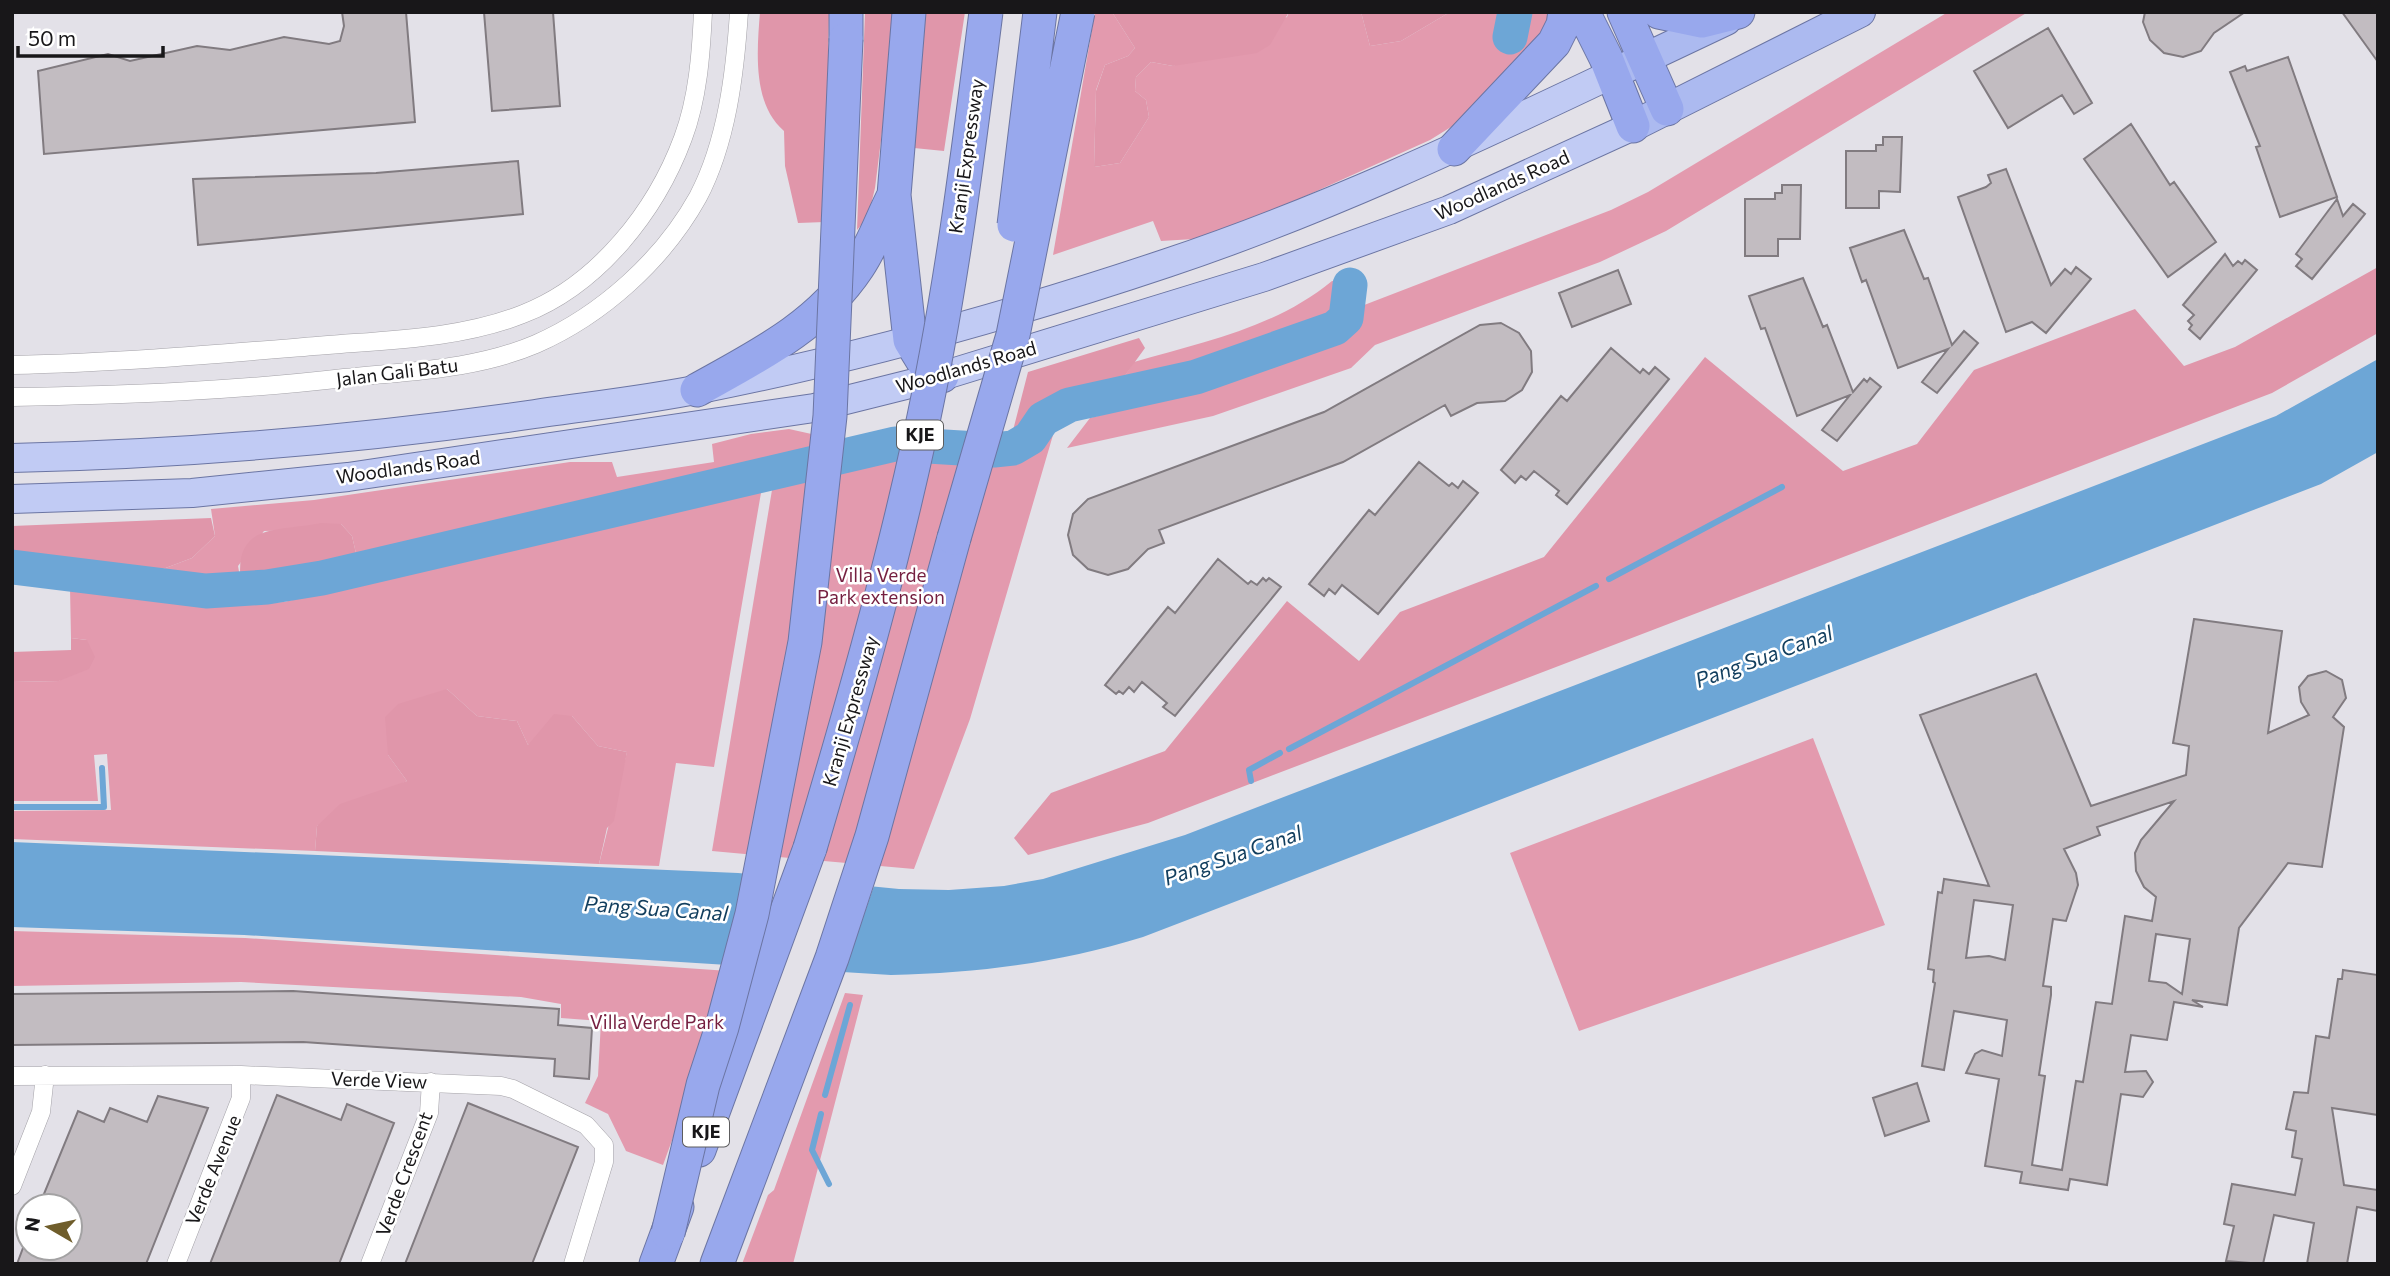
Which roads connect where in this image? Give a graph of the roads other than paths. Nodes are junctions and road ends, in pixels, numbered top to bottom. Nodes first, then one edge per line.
1 (703, 12) edge
2 (738, 12) edge
3 (909, 12) edge
4 (986, 12) edge
5 (1040, 12) edge
6 (1078, 12) edge
7 (1565, 12) edge
8 (1583, 12) edge
9 (1623, 12) edge
10 (1659, 12) edge
11 (1741, 12) edge
12 (1860, 12) edge
13 (846, 26) edge
14 (1643, 58) junction
15 (1612, 74) junction
16 (1667, 109) junction
17 (1633, 126) junction
18 (1454, 149) junction
19 (894, 195) junction
20 (910, 340) junction
21 (12, 365) edge
22 (802, 367) junction
23 (942, 376) junction
24 (697, 390) junction
25 (12, 397) edge
26 (814, 408) junction
27 (12, 458) edge
28 (12, 499) edge
29 (954, 538) junction
30 (241, 1074) junction
31 (45, 1075) junction
32 (12, 1076) edge
33 (431, 1082) junction
34 (12, 1186) edge
35 (668, 1233) junction
36 (176, 1264) edge
37 (370, 1264) edge
38 (573, 1264) edge
39 (656, 1264) edge
40 (717, 1264) edge

1 - 21 street, Jalan Gali Batu
2 - 25 street, Jalan Gali Batu
3 - 19 highway
4 - 35 highway, Kranji Expressway / KJE, bridge
5 - 29 highway, bridge
6 - 29 highway, bridge
7 - 18 highway
8 - 15 highway
9 - 14 highway
10 - 11 highway
11 - 14 highway, Woodlands Road
12 - 16 highway, Woodlands Road
13 - 35 highway, bridge
14 - 15 highway, Woodlands Road
14 - 16 highway
15 - 17 highway
15 - 18 main road, Woodlands Road
16 - 17 highway, Woodlands Road
17 - 23 main road, Woodlands Road
18 - 20 main road, Woodlands Road
19 - 20 highway
19 - 24 highway
20 - 22 main road, Woodlands Road
20 - 23 highway
22 - 24 main road, Woodlands Road
22 - 26 main road
23 - 26 main road, Woodlands Road
24 - 27 main road, Woodlands Road
26 - 28 main road, Woodlands Road
29 - 40 highway
30 - 31 street, Verde View
30 - 33 street, Verde View
30 - 36 street, Verde Avenue
31 - 32 street, Verde View
31 - 34 street
33 - 37 street, Verde Crescent
33 - 38 street, Verde View
35 - 39 highway, Kranji Expressway / KJE

